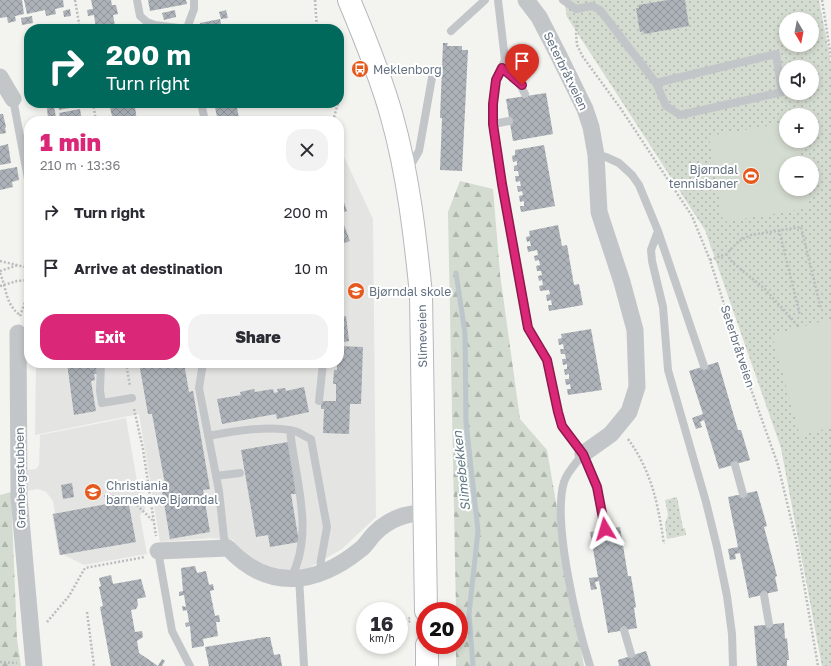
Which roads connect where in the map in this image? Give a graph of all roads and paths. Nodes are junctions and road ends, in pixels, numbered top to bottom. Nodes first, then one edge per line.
1 (75, 0) edge
2 (137, 0) edge
3 (194, 0) edge
4 (315, 0) edge
5 (349, 0) edge
6 (485, 0) edge
7 (498, 0) edge
8 (526, 0) edge
9 (563, 0) edge
10 (822, 0) edge
11 (593, 3) edge
12 (581, 8) junction
13 (79, 24) edge
14 (151, 24) edge
15 (188, 24) edge
16 (316, 24) edge
17 (451, 31) dead end
18 (831, 57) edge
19 (502, 68) junction
20 (433, 72) dead end
21 (0, 77) edge
22 (656, 83) junction
23 (525, 94) dead end
24 (13, 100) joint
25 (509, 120) dead end
26 (493, 124) junction
27 (596, 155) junction
28 (24, 158) edge
29 (404, 175) junction
30 (779, 230) junction
31 (658, 231) junction
32 (726, 254) junction
33 (710, 260) junction
34 (0, 261) edge
35 (19, 265) junction
36 (24, 266) edge
37 (0, 272) edge
38 (24, 281) edge
39 (4, 285) junction
40 (0, 286) edge
41 (24, 304) edge
42 (822, 309) dead end
43 (20, 315) junction
44 (800, 315) dead end
45 (799, 327) dead end
46 (24, 331) edge
47 (704, 366) dead end
48 (101, 368) edge
49 (127, 368) edge
50 (202, 368) edge
51 (322, 368) edge
52 (132, 398) junction
53 (319, 401) dead end
54 (290, 430) junction
55 (625, 435) dead end
56 (208, 436) junction
57 (583, 454) junction
58 (735, 464) dead end
59 (240, 473) dead end
60 (216, 476) junction
61 (743, 494) dead end
62 (104, 496) dead end
63 (424, 513) junction
64 (152, 521) junction
65 (605, 529) dead end
66 (664, 544) dead end
67 (228, 548) junction
68 (158, 549) junction
69 (320, 572) junction
70 (295, 578) junction
71 (764, 594) dead end
72 (418, 602) edge
73 (87, 612) dead end
74 (416, 616) edge
75 (408, 623) edge
76 (769, 624) dead end
77 (624, 630) dead end
78 (32, 645) junction
79 (427, 654) edge
80 (631, 654) dead end
81 (34, 666) edge
82 (94, 666) edge
83 (190, 666) edge
84 (304, 666) edge
85 (428, 666) edge
86 (590, 666) edge
87 (733, 666) edge
88 (818, 666) edge

1 - 13 path
2 - 14 lane
3 - 15 lane
4 - 16 path
5 - 29 street, Slimeveien
6 - 17 lane
7 - 19 lane
8 - 27 street, Seterbråtveien
9 - 12 lane
10 - 18 path
11 - 12 lane
11 - 22 lane
12 - 33 path, Seterbråtveien
19 - 23 lane
19 - 26 lane
20 - 29 lane
21 - 24 street
22 - 22 lane
24 - 28 lane
25 - 26 lane
26 - 57 lane
27 - 31 lane
27 - 57 street, Seterbråtveien
29 - 63 street, Slimeveien
30 - 32 path
30 - 42 path
30 - 44 path
31 - 47 lane
31 - 87 lane
32 - 33 path
32 - 45 path
33 - 88 path, Seterbråtveien
34 - 35 path
35 - 36 path
35 - 37 path
37 - 39 path
38 - 39 path
39 - 40 path
39 - 43 path
41 - 43 path
43 - 46 path
46 - 78 street, Granbergstubben
48 - 52 lane
49 - 52 path
50 - 56 lane
51 - 53 lane
52 - 64 path
54 - 56 lane
54 - 69 lane
54 - 70 lane
55 - 66 path
56 - 60 lane
57 - 65 lane
57 - 86 lane
58 - 61 lane
59 - 60 lane
60 - 67 lane
62 - 64 path
63 - 69 street
63 - 72 street, Slimeveien
64 - 68 path
67 - 68 street
67 - 70 street
68 - 78 path
68 - 83 lane
69 - 70 street
70 - 84 lane
71 - 76 lane
73 - 82 path
74 - 75 path
77 - 80 lane
78 - 81 street, Granbergstubben
79 - 85 street

